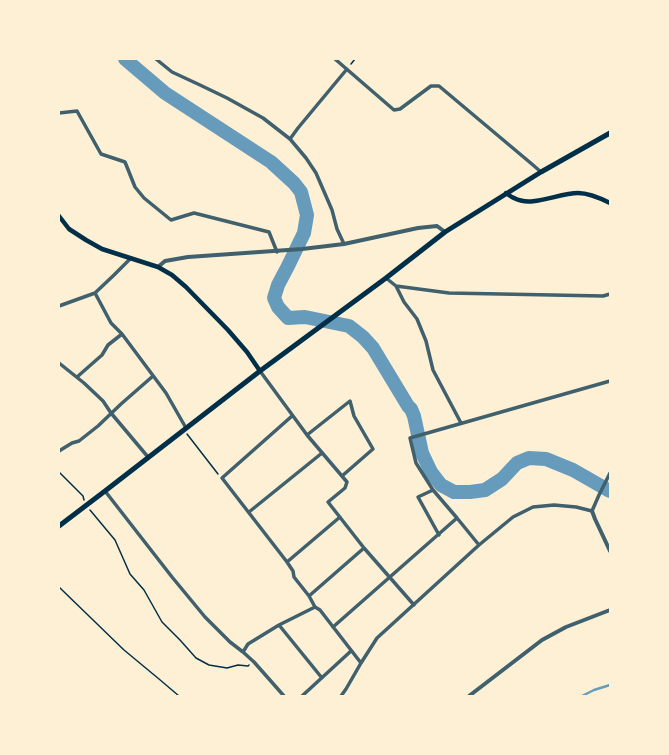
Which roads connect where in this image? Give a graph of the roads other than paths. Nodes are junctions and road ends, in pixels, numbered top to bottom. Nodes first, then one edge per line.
1 (156, 59) edge
2 (335, 59) edge
3 (347, 69) junction
4 (59, 112) edge
5 (610, 133) edge
6 (290, 139) junction
7 (540, 172) junction
8 (506, 193) junction
9 (610, 203) edge
10 (59, 216) edge
11 (445, 232) junction
12 (344, 244) junction
13 (280, 251) junction
14 (131, 258) junction
15 (158, 267) junction
16 (386, 278) junction
17 (396, 286) junction
18 (95, 293) junction
19 (610, 294) edge
20 (59, 306) edge
21 (122, 334) junction
22 (59, 363) edge
23 (260, 371) junction
24 (153, 376) junction
25 (77, 377) junction
26 (610, 381) edge
27 (111, 413) junction
28 (292, 416) junction
29 (461, 423) junction
30 (185, 429) junction
31 (307, 435) junction
32 (59, 451) edge
33 (322, 453) junction
34 (148, 457) junction
35 (609, 475) edge
36 (342, 476) junction
37 (433, 490) junction
38 (105, 491) junction
39 (592, 511) junction
40 (250, 512) junction
41 (340, 517) junction
42 (457, 518) junction
43 (59, 526) edge
44 (438, 535) junction
45 (479, 545) junction
46 (364, 548) junction
47 (610, 551) edge
48 (287, 562) junction
49 (390, 578) junction
50 (309, 596) junction
51 (414, 605) junction
52 (315, 607) junction
53 (610, 610) edge
54 (279, 625) junction
55 (333, 627) junction
56 (351, 651) junction
57 (243, 652) junction
58 (361, 663) junction
59 (322, 678) junction
60 (284, 696) edge
61 (302, 696) edge
62 (341, 696) edge
63 (469, 696) edge

1 - 6 street
2 - 3 street
3 - 6 street
3 - 7 street
4 - 13 street
5 - 7 main road
6 - 12 street
7 - 8 main road
8 - 9 main road
8 - 11 main road
10 - 14 main road
11 - 12 street
11 - 16 main road
12 - 13 street
13 - 15 street
14 - 15 main road
14 - 18 street
15 - 23 main road
16 - 17 street
16 - 23 main road
17 - 19 street
17 - 29 street
18 - 20 street
18 - 21 street
21 - 24 street
21 - 25 street
22 - 25 street
23 - 28 street
23 - 30 main road
24 - 27 street
24 - 30 street
25 - 27 street
26 - 29 street
27 - 32 street
27 - 34 street
28 - 31 street
28 - 40 street
29 - 37 street
30 - 34 main road
31 - 33 street
31 - 36 street
33 - 36 street
33 - 40 street
34 - 38 main road
35 - 39 street
36 - 41 street
37 - 42 street
37 - 44 street
38 - 43 main road
38 - 57 street
39 - 45 street
39 - 47 street
40 - 48 street
41 - 46 street
41 - 48 street
42 - 44 street
42 - 45 street
44 - 49 street
45 - 51 street
46 - 49 street
46 - 50 street
48 - 50 street
49 - 51 street
49 - 55 street
50 - 52 street
51 - 58 street
52 - 54 street
52 - 55 street
53 - 63 street
54 - 57 street
54 - 59 street
55 - 56 street
56 - 58 street
56 - 59 street
57 - 60 street
58 - 62 street
59 - 61 street

